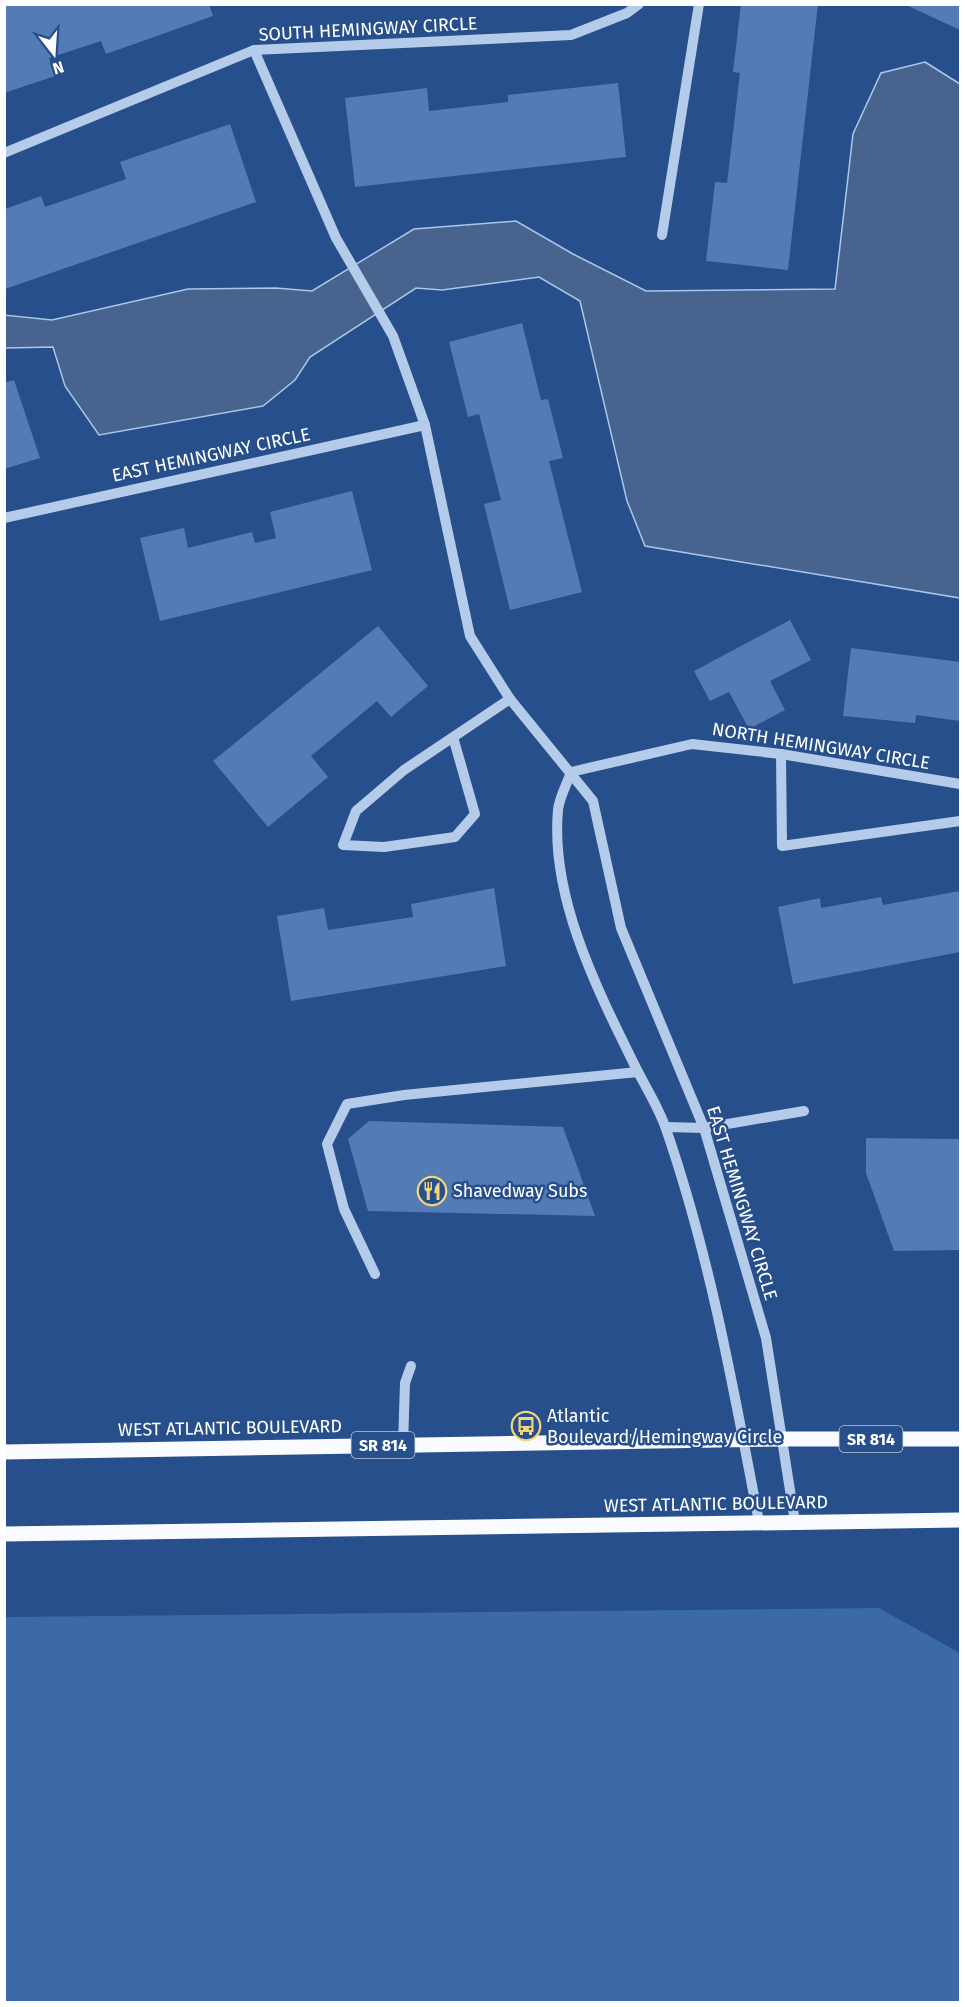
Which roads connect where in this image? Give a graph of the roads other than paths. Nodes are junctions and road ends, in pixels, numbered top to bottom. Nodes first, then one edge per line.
1 (639, 4) edge
2 (699, 4) edge
3 (254, 50) junction
4 (4, 153) edge
5 (662, 235) dead end
6 (425, 425) junction
7 (4, 518) edge
8 (510, 699) junction
9 (453, 737) junction
10 (781, 754) junction
11 (571, 772) junction
12 (960, 784) edge
13 (960, 821) edge
14 (638, 1072) junction
15 (804, 1111) dead end
16 (666, 1127) junction
17 (704, 1128) junction
18 (375, 1274) dead end
19 (411, 1366) dead end
20 (960, 1438) edge
21 (782, 1439) junction
22 (743, 1440) junction
23 (403, 1445) junction
24 (4, 1452) edge
25 (960, 1520) edge
26 (759, 1522) junction
27 (795, 1522) junction
28 (4, 1534) edge

1 - 3 street, SOUTH HEMINGWAY CIRCLE
2 - 5 street
3 - 4 street, SOUTH HEMINGWAY CIRCLE
3 - 6 street, EAST HEMINGWAY CIRCLE
6 - 7 street, EAST HEMINGWAY CIRCLE
6 - 8 street, EAST HEMINGWAY CIRCLE
8 - 9 street
8 - 11 street, EAST HEMINGWAY CIRCLE
9 - 9 street
10 - 11 street, NORTH HEMINGWAY CIRCLE
10 - 12 street, NORTH HEMINGWAY CIRCLE
10 - 13 street
11 - 14 street
11 - 17 street, EAST HEMINGWAY CIRCLE
14 - 16 street
14 - 18 street
15 - 17 street
16 - 17 street
16 - 22 street
17 - 21 street, EAST HEMINGWAY CIRCLE
19 - 23 street
20 - 21 main road, WEST ATLANTIC BOULEVARD / SR 814
21 - 22 main road, WEST ATLANTIC BOULEVARD / SR 814
21 - 27 street, EAST HEMINGWAY CIRCLE
22 - 23 main road, WEST ATLANTIC BOULEVARD / SR 814
22 - 26 street
23 - 24 main road, WEST ATLANTIC BOULEVARD / SR 814
25 - 27 main road, WEST ATLANTIC BOULEVARD
26 - 27 main road, WEST ATLANTIC BOULEVARD
26 - 28 main road, WEST ATLANTIC BOULEVARD

